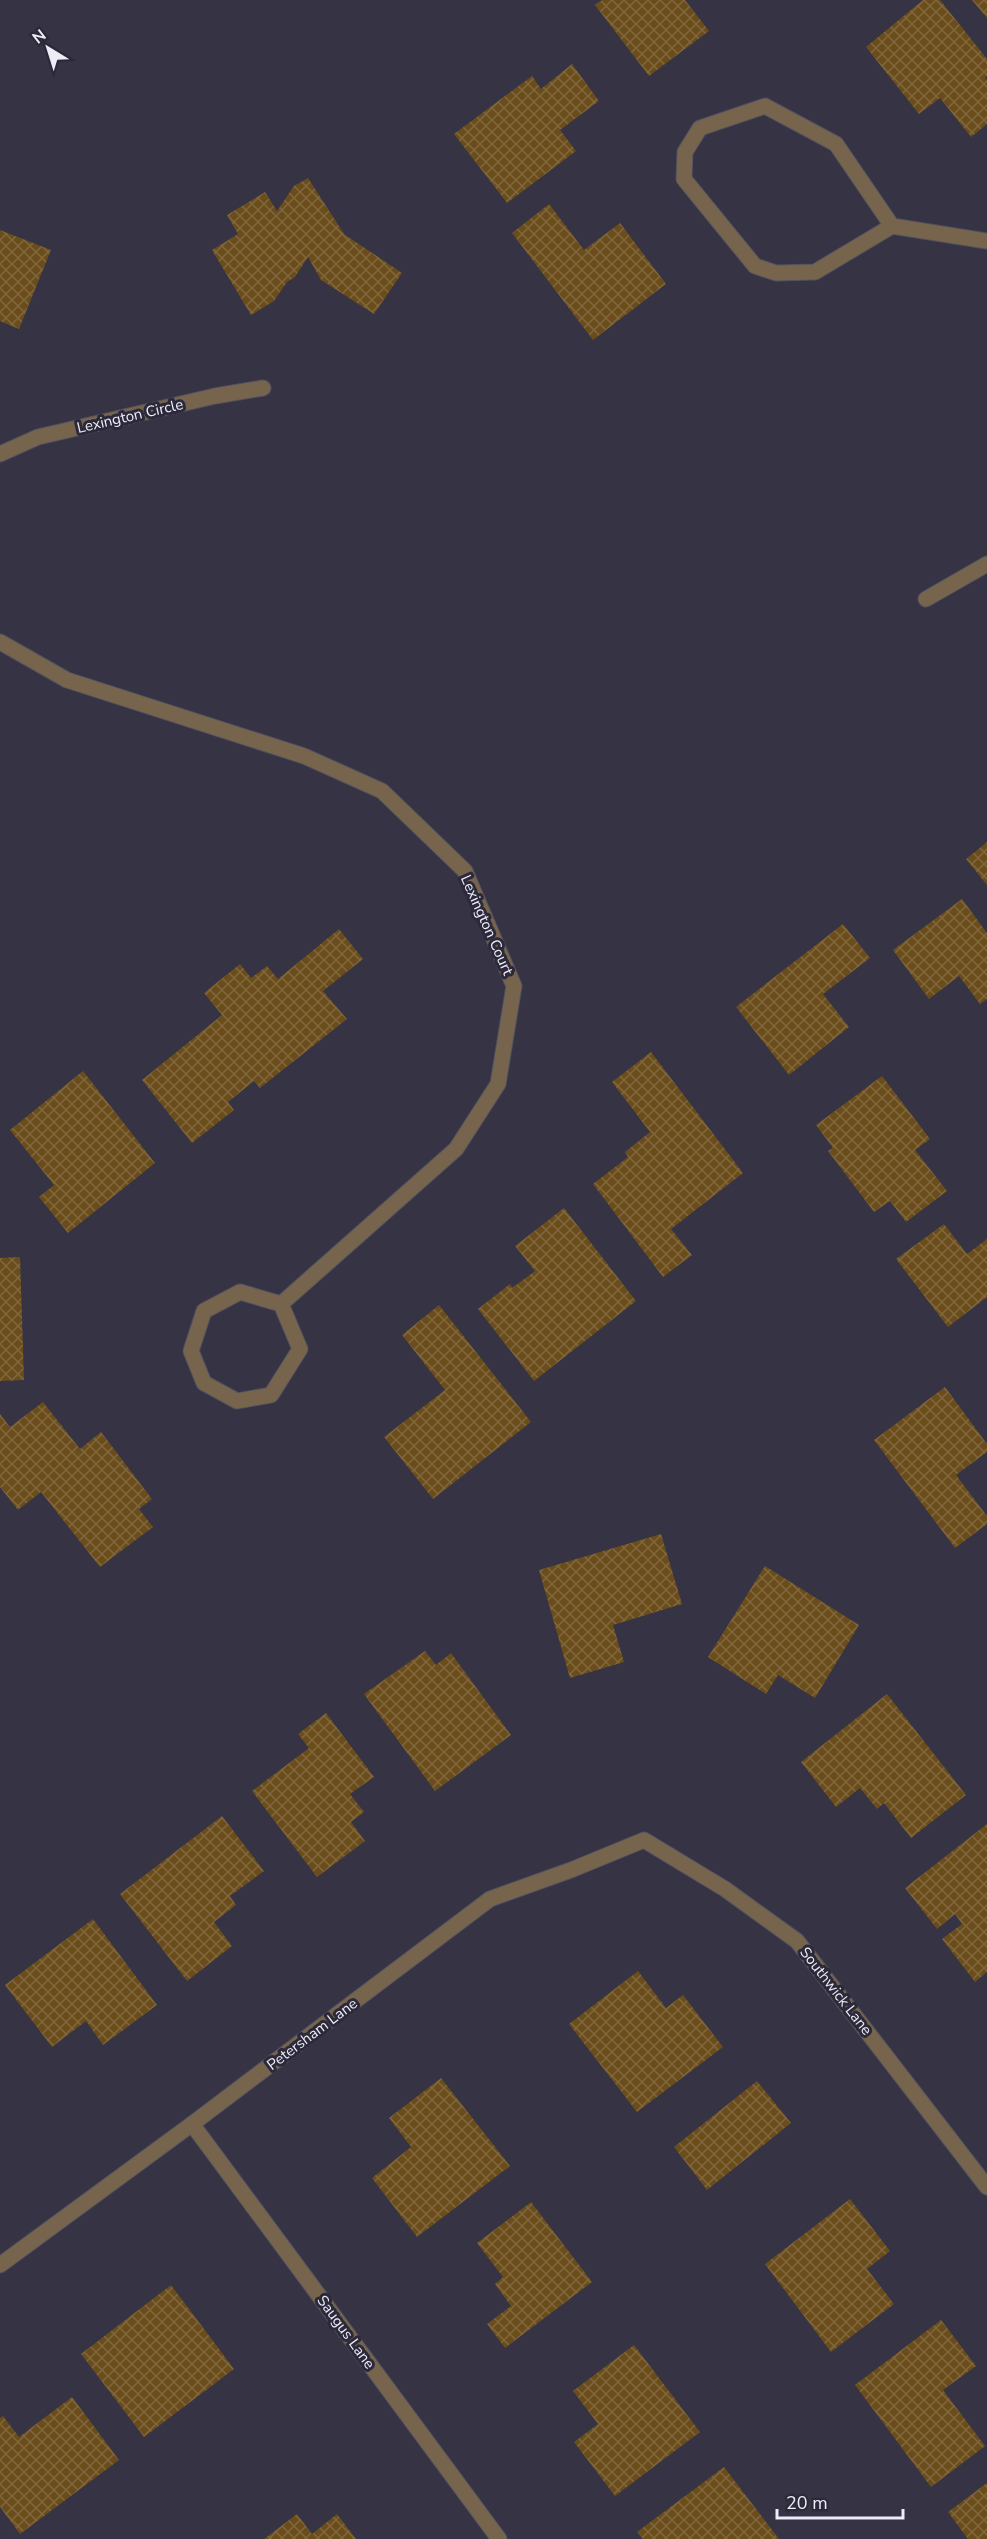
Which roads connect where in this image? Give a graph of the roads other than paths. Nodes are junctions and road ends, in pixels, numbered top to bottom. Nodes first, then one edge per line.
1 (891, 226) junction
2 (987, 241) edge
3 (263, 388) dead end
4 (0, 454) edge
5 (987, 564) edge
6 (926, 599) dead end
7 (0, 642) edge
8 (281, 1304) junction
9 (644, 1840) joint
10 (192, 2124) junction
11 (987, 2187) edge
12 (0, 2265) edge
13 (499, 2539) edge

1 - 1 street
1 - 2 street
3 - 4 street, Lexington Circle
5 - 6 street
7 - 8 street, Lexington Court
8 - 8 street
9 - 10 street, Petersham Lane
9 - 11 street, Southwick Lane
10 - 12 street, Petersham Lane
10 - 13 street, Saugus Lane

